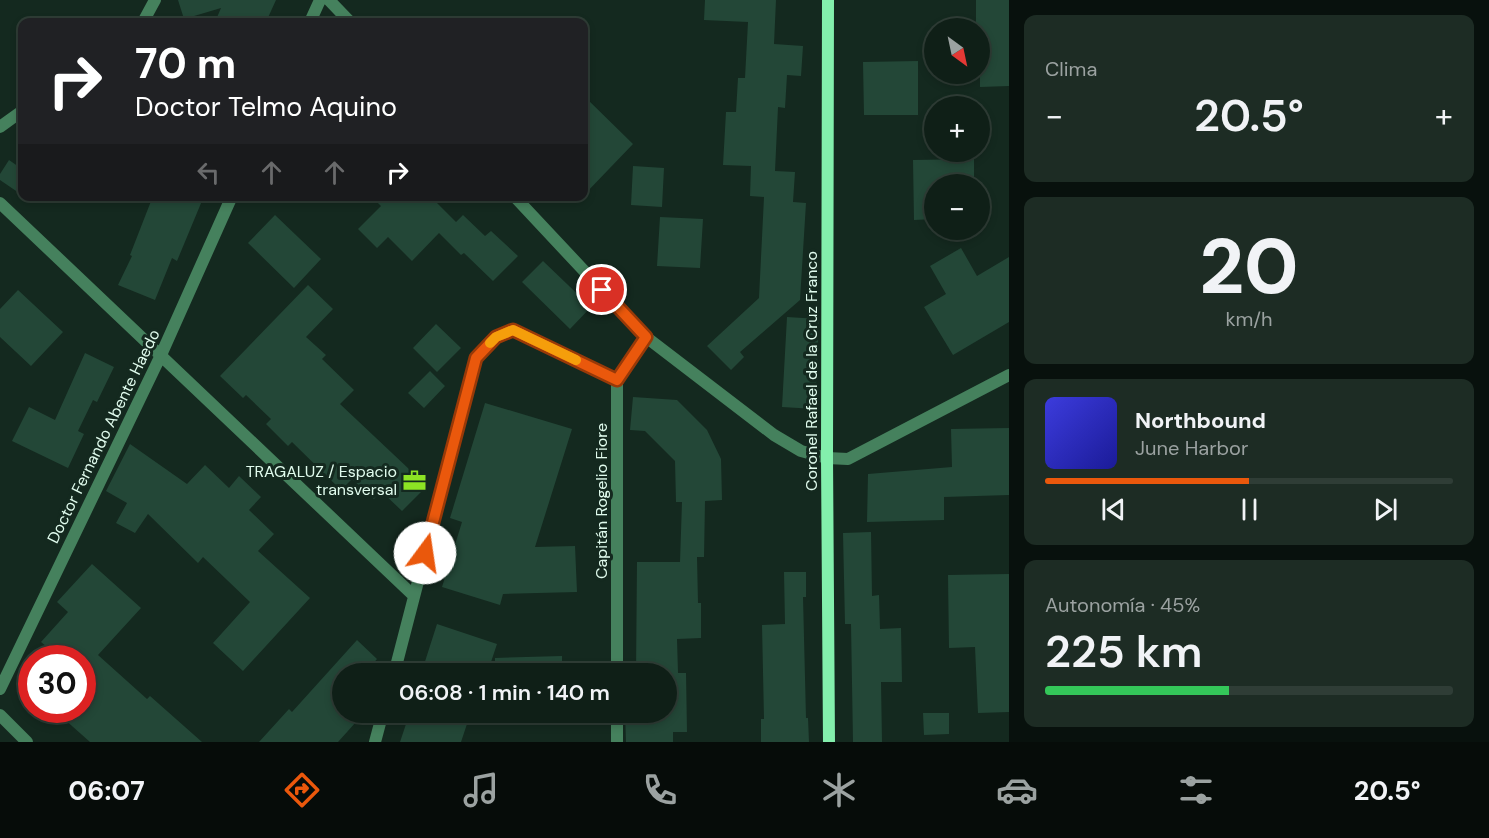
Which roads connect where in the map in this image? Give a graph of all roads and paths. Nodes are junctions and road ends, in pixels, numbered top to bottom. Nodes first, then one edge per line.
1 (155, 0) edge
2 (320, 0) edge
3 (329, 0) edge
4 (828, 0) edge
5 (145, 18) edge
6 (312, 18) edge
7 (346, 18) edge
8 (18, 114) edge
9 (0, 127) edge
10 (230, 201) edge
11 (519, 201) edge
12 (0, 203) edge
13 (646, 337) junction
14 (161, 355) junction
15 (1009, 375) edge
16 (617, 380) junction
17 (827, 458) junction
18 (414, 596) junction
19 (397, 663) edge
20 (617, 663) edge
21 (0, 689) edge
22 (0, 715) edge
23 (380, 723) edge
24 (617, 723) edge
25 (27, 742) edge
26 (375, 742) edge
27 (617, 742) edge
28 (829, 742) edge

1 - 5 street
2 - 6 street
3 - 7 street
4 - 17 street, Coronel Rafael de la Cruz Franco
8 - 9 street
10 - 14 street, Doctor Fernando Abente Haedo
11 - 13 street
12 - 14 street
13 - 16 street
13 - 17 street
14 - 18 street
14 - 21 street, Doctor Fernando Abente Haedo
15 - 17 street
16 - 18 street
16 - 20 street, Capitán Rogelio Fiore
17 - 28 street, Coronel Rafael de la Cruz Franco
18 - 19 street
22 - 25 street
23 - 26 street
24 - 27 street

